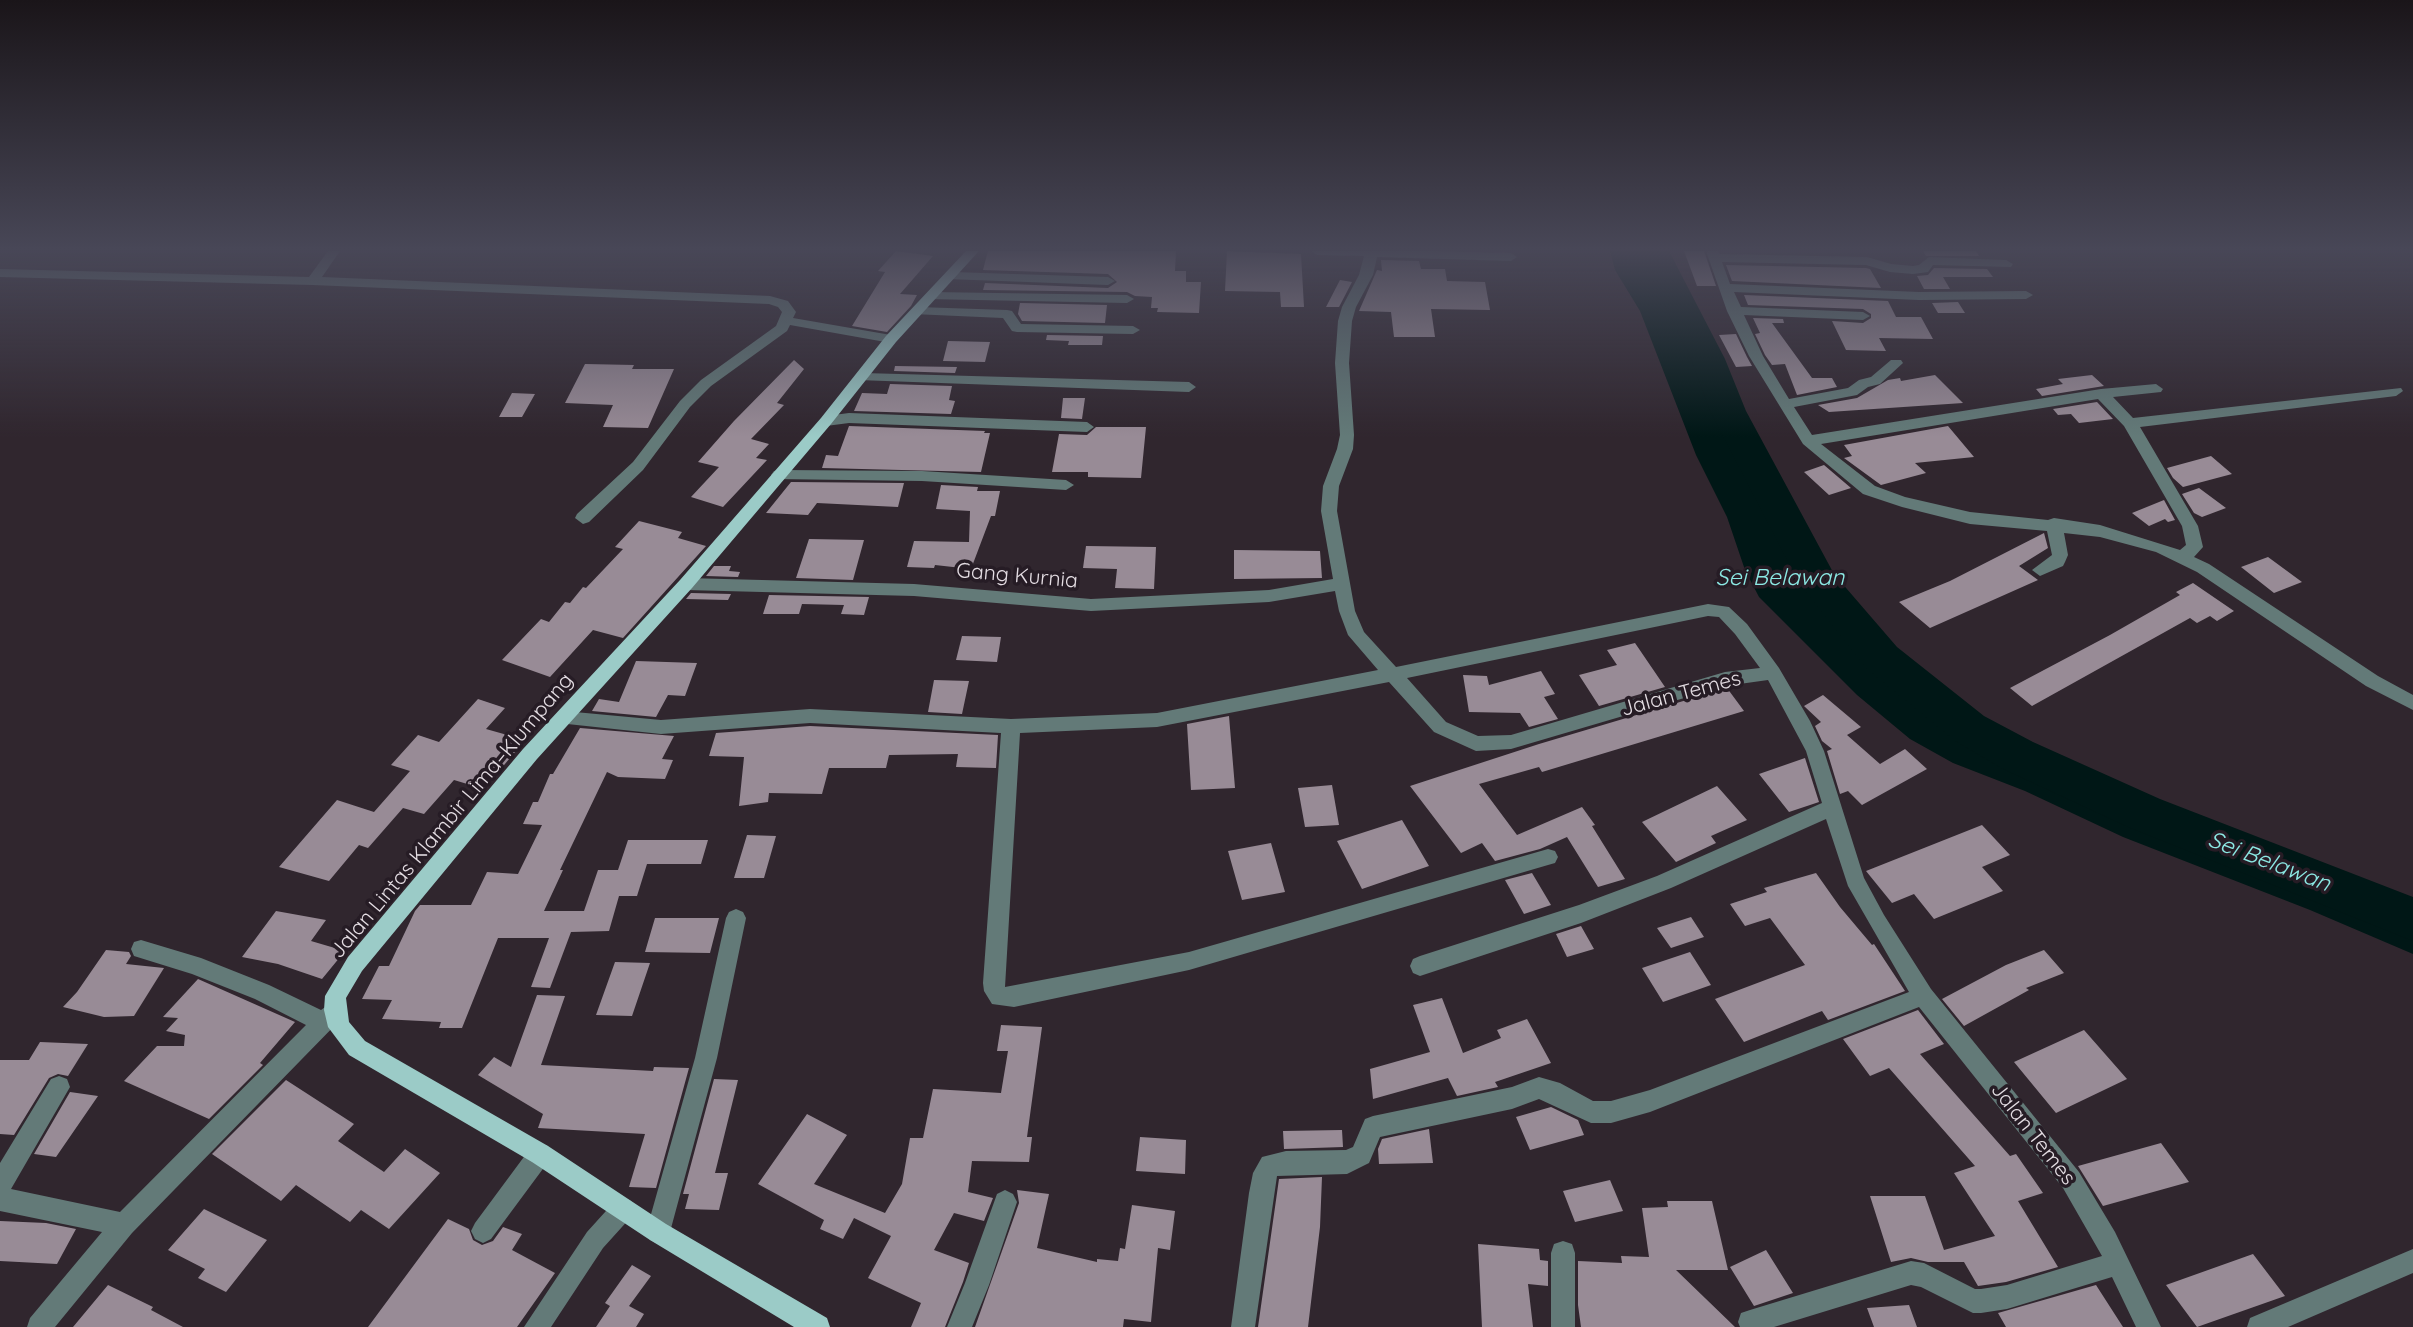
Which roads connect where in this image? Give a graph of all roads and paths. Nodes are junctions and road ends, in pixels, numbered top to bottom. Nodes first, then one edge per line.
1 (789, 313) edge
2 (917, 313) edge
3 (998, 313) edge
4 (1347, 313) edge
5 (1735, 313) edge
6 (1784, 313) edge
7 (1863, 316) dead end
8 (788, 321) junction
9 (1133, 330) dead end
10 (891, 340) junction
11 (1896, 363) dead end
12 (863, 377) junction
13 (1189, 387) dead end
14 (2156, 389) dead end
15 (2396, 391) dead end
16 (2101, 394) junction
17 (1785, 404) junction
18 (826, 421) junction
19 (2130, 424) junction
20 (1087, 428) dead end
21 (1808, 441) junction
22 (779, 475) junction
23 (1066, 485) dead end
24 (583, 518) dead end
25 (2054, 524) junction
26 (2182, 557) junction
27 (2040, 570) dead end
28 (686, 584) junction
29 (1342, 584) junction
30 (1773, 673) junction
31 (1392, 675) junction
32 (2413, 703) edge
33 (564, 718) junction
34 (1011, 726) junction
35 (1833, 807) junction
36 (1548, 857) dead end
37 (736, 918) dead end
38 (141, 949) dead end
39 (1420, 965) dead end
40 (1923, 996) junction
41 (329, 1016) junction
42 (58, 1087) dead end
43 (540, 1154) junction
44 (0, 1185) edge
45 (0, 1199) edge
46 (1005, 1202) dead end
47 (623, 1209) junction
48 (124, 1225) junction
49 (483, 1231) dead end
50 (658, 1232) junction
51 (1563, 1253) dead end
52 (2413, 1261) edge
53 (2118, 1264) junction
54 (1750, 1322) dead end
55 (39, 1327) edge
56 (536, 1327) edge
57 (818, 1327) edge
58 (959, 1327) edge
59 (1243, 1327) edge
60 (1563, 1327) edge
61 (2149, 1327) edge
62 (2259, 1327) edge

1 - 8 street
2 - 10 main road, Jalan Lintas Klambir Lima–Klumpang
3 - 9 street
4 - 29 street, Jalan Temes
5 - 17 street
6 - 7 street
8 - 10 street
8 - 24 street
10 - 12 main road, Jalan Lintas Klambir Lima–Klumpang
11 - 17 street
12 - 13 street
12 - 18 main road, Jalan Lintas Klambir Lima–Klumpang
14 - 16 street
15 - 19 street
16 - 19 street
16 - 21 street
17 - 21 street
18 - 20 street
18 - 22 main road, Jalan Lintas Klambir Lima–Klumpang
19 - 26 street
21 - 25 street
22 - 23 street
22 - 28 main road, Jalan Lintas Klambir Lima–Klumpang
25 - 26 street
25 - 27 street
26 - 32 street
28 - 29 street, Gang Kurnia
28 - 33 main road, Jalan Lintas Klambir Lima–Klumpang
29 - 31 street, Jalan Temes
30 - 31 street, Jalan Temes
30 - 31 street
30 - 35 street, Jalan Temes
31 - 34 street
33 - 34 street
33 - 41 main road, Jalan Lintas Klambir Lima–Klumpang
34 - 36 street
35 - 39 street
35 - 40 street, Jalan Temes
37 - 50 street
38 - 41 street
40 - 53 street, Jalan Temes
40 - 59 street
41 - 43 main road
41 - 48 street
42 - 44 street
43 - 47 main road
43 - 49 street
45 - 48 street
46 - 58 street
47 - 50 main road
47 - 56 street
48 - 55 street
50 - 57 main road
51 - 60 street
52 - 62 street
53 - 54 street
53 - 61 street, Jalan Temes

